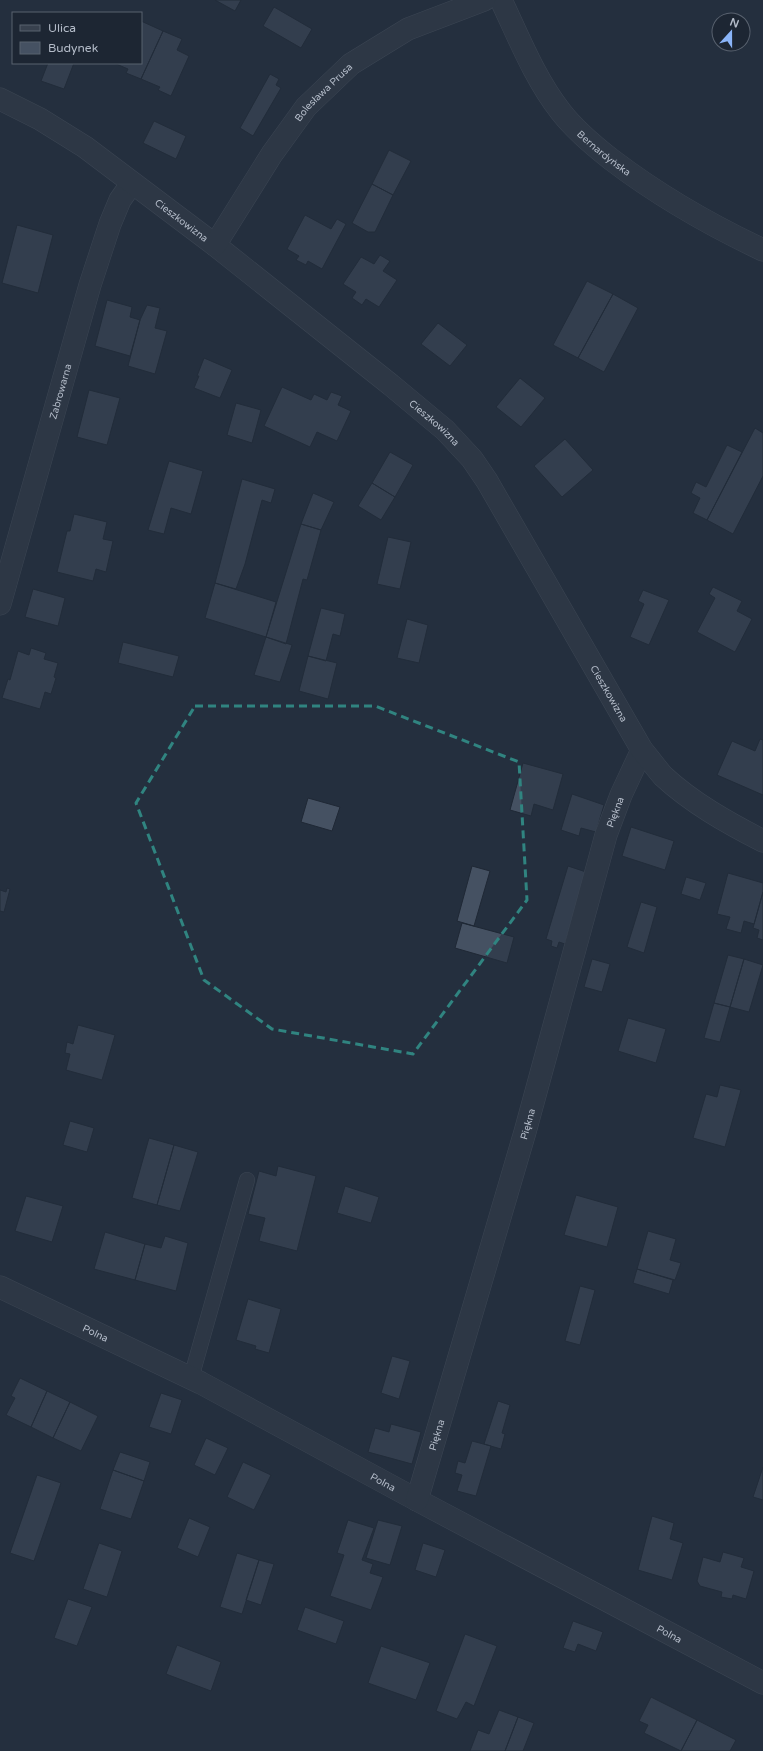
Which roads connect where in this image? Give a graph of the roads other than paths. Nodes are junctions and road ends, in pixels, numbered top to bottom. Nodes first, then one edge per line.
1 (484, 0) edge
2 (501, 0) edge
3 (0, 100) edge
4 (132, 183) junction
5 (215, 245) junction
6 (763, 250) edge
7 (0, 604) edge
8 (642, 750) junction
9 (763, 841) edge
10 (247, 1180) dead end
11 (0, 1287) edge
12 (191, 1378) junction
13 (417, 1500) junction
14 (763, 1683) edge

1 - 5 street, Bolesława Prusa
2 - 6 street, Bernardyńska
3 - 4 street, Cieszkowizna
4 - 5 street, Cieszkowizna
4 - 7 street, Zabrowarna
5 - 8 street, Cieszkowizna
8 - 9 street, Cieszkowizna
8 - 13 street, Piękna
10 - 12 lane
11 - 12 street, Polna
12 - 13 street, Polna
13 - 14 street, Polna

